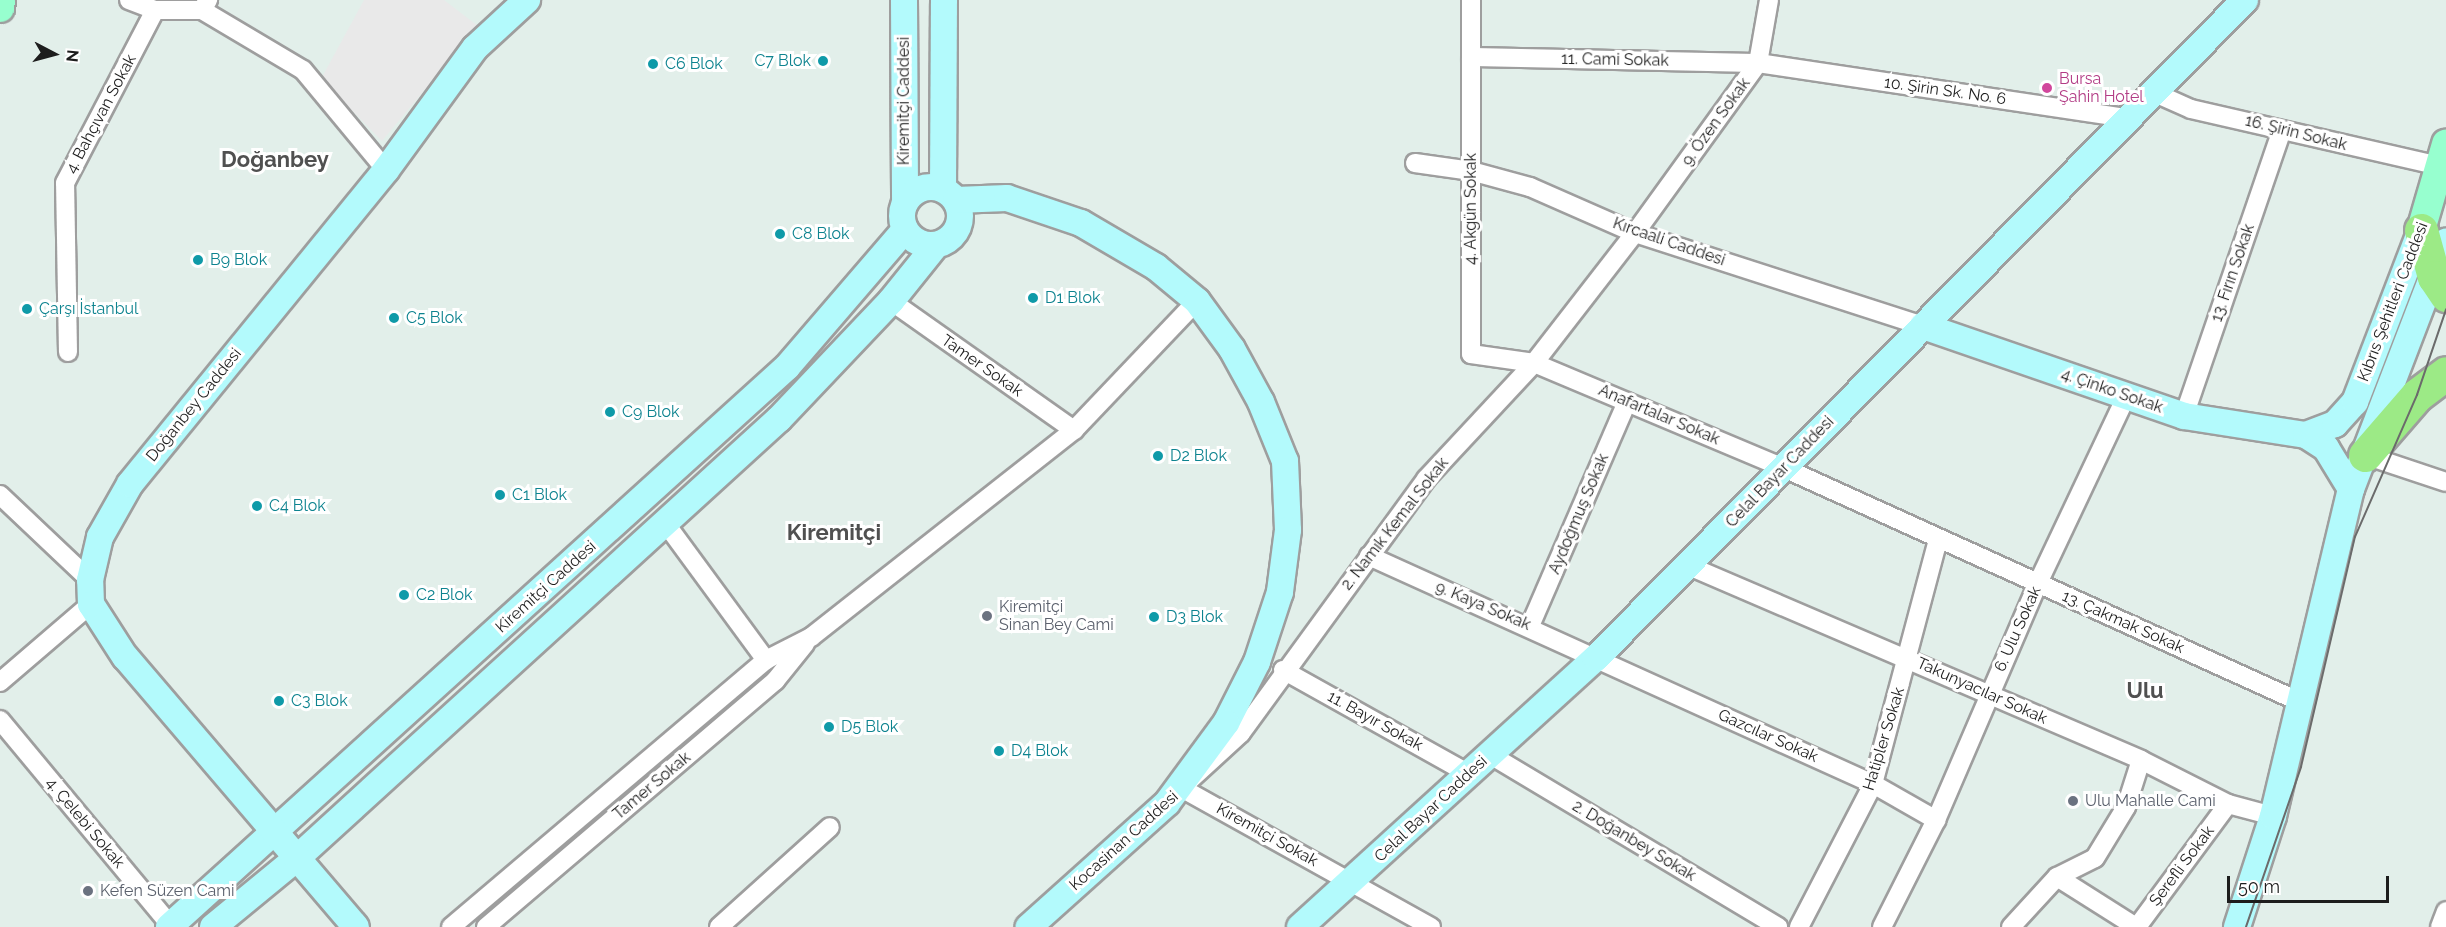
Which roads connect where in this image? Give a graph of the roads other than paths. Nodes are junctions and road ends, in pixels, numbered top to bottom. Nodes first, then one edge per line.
1 (1, 0) edge
2 (129, 0) edge
3 (527, 0) edge
4 (904, 0) edge
5 (944, 0) edge
6 (1471, 0) edge
7 (1769, 0) edge
8 (2245, 0) edge
9 (205, 5) edge
10 (0, 8) edge
11 (155, 10) junction
12 (1471, 57) junction
13 (1758, 63) junction
14 (2155, 93) junction
15 (2132, 118) junction
16 (2282, 130) junction
17 (2443, 155) edge
18 (1415, 164) dead end
19 (386, 170) junction
20 (1471, 171) junction
21 (949, 195) junction
22 (905, 202) junction
23 (905, 230) junction
24 (1635, 234) junction
25 (2434, 236) edge
26 (936, 245) junction
27 (2440, 286) edge
28 (891, 301) junction
29 (1197, 301) junction
30 (1923, 326) junction
31 (68, 352) dead end
32 (1534, 363) junction
33 (2446, 373) edge
34 (2126, 397) junction
35 (1627, 402) junction
36 (2184, 416) junction
37 (1074, 430) junction
38 (2306, 435) junction
39 (2365, 455) junction
40 (1784, 468) junction
41 (2446, 482) edge
42 (2351, 489) junction
43 (0, 495) edge
44 (666, 524) junction
45 (1938, 539) junction
46 (1369, 556) junction
47 (1689, 566) junction
48 (2038, 583) junction
49 (91, 592) junction
50 (1530, 626) junction
51 (811, 637) junction
52 (1596, 658) junction
53 (1908, 658) junction
54 (766, 660) junction
55 (1283, 670) junction
56 (0, 682) edge
57 (1990, 695) junction
58 (2298, 701) junction
59 (0, 720) edge
60 (1489, 754) junction
61 (2141, 760) junction
62 (1467, 772) junction
63 (1873, 784) junction
64 (1181, 788) junction
65 (2228, 804) junction
66 (2273, 816) junction
67 (1936, 820) junction
68 (830, 827) dead end
69 (275, 834) junction
70 (297, 858) junction
71 (2056, 877) junction
72 (1353, 882) junction
73 (2446, 911) edge
74 (170, 926) edge
75 (213, 927) edge
76 (356, 927) edge
77 (451, 927) edge
78 (486, 927) edge
79 (719, 927) edge
80 (1029, 927) edge
81 (1300, 927) edge
82 (1431, 927) edge
83 (1778, 927) edge
84 (1799, 927) edge
85 (1882, 927) edge
86 (2011, 927) edge
87 (2136, 927) edge
88 (2237, 927) edge
89 (2439, 927) edge

1 - 10 main road
2 - 11 street
3 - 19 street, Doğanbey Caddesi
4 - 22 street, Kiremitçi Caddesi
5 - 21 street
6 - 12 street, 4. Akgün Sokak
7 - 13 street, 9. Özen Sokak
8 - 14 street, Celal Bayar Caddesi
9 - 11 street
9 - 19 street
11 - 31 street, 4. Bahçıvan Sokak
12 - 13 street, 11. Cami Sokak
12 - 20 street, 4. Akgün Sokak
13 - 15 street, 10. Şirin Sk. No. 6
13 - 24 street, 9. Özen Sokak
14 - 15 street, Celal Bayar Caddesi
14 - 16 street, 16. Şirin Sokak
15 - 30 street, Celal Bayar Caddesi
16 - 17 street, 16. Şirin Sokak
16 - 36 street, 13. Fırın Sokak
17 - 25 main road, Kıbrıs Şehitleri Caddesi
18 - 20 street, Kırcaali Caddesi
19 - 49 street, Doğanbey Caddesi
20 - 24 street, Kırcaali Caddesi
20 - 32 street, 4. Akgün Sokak
21 - 22 street
21 - 26 street
21 - 29 street, Kocasinan Caddesi
22 - 23 street
23 - 26 street
23 - 69 street, Kiremitçi Caddesi
24 - 30 street, Kırcaali Caddesi
24 - 32 street, 2. Namık Kemal Sokak
25 - 27 highway
25 - 38 street, Kıbrıs Şehitleri Caddesi
26 - 28 street, Kiremitçi Caddesi
27 - 39 street
28 - 37 street, Tamer Sokak
28 - 44 street, Kiremitçi Caddesi
29 - 37 street
29 - 64 street, Kocasinan Caddesi
30 - 34 street, 4. Çinko Sokak
30 - 40 street, Celal Bayar Caddesi
32 - 35 street, Anafartalar Sokak
32 - 46 street, 2. Namık Kemal Sokak
33 - 39 highway
34 - 36 street, 4. Çinko Sokak
34 - 48 street, 6. Ulu Sokak
35 - 40 street, Anafartalar Sokak
35 - 50 street, Aydoğmuş Sokak
36 - 38 street, 4. Çinko Sokak
37 - 51 street
38 - 42 street
39 - 41 street
39 - 42 street
40 - 45 street, 13. Çakmak Sokak
40 - 47 street, Celal Bayar Caddesi
42 - 58 street
43 - 49 street
44 - 54 street
44 - 70 street, Kiremitçi Caddesi
45 - 48 street, 13. Çakmak Sokak
45 - 53 street, Hatipler Sokak
46 - 50 street, 9. Kaya Sokak
46 - 55 street, 2. Namık Kemal Sokak
47 - 52 street, Celal Bayar Caddesi
47 - 53 street, Takunyacılar Sokak
48 - 57 street, 6. Ulu Sokak
48 - 58 street, 13. Çakmak Sokak
49 - 56 street
49 - 69 street
50 - 52 street, 9. Kaya Sokak
51 - 54 street, Tamer Sokak
51 - 78 street, Tamer Sokak
52 - 60 street, Celal Bayar Caddesi
52 - 63 street, Gazcılar Sokak
53 - 57 street, Takunyacılar Sokak
53 - 63 street, Hatipler Sokak
54 - 77 street, Tamer Sokak
55 - 62 street, 11. Bayır Sokak
55 - 64 street, 2. Namık Kemal Sokak
57 - 61 street, Takunyacılar Sokak
57 - 67 street, 6. Ulu Sokak
58 - 66 street
59 - 74 street, 4. Çelebi Sokak
60 - 62 street, Celal Bayar Caddesi
60 - 83 street, 2. Doğanbey Sokak
61 - 65 street, Takunyacılar Sokak
61 - 71 street
62 - 72 street, Celal Bayar Caddesi
63 - 67 street, Gazcılar Sokak
63 - 84 street, Hatipler Sokak
64 - 72 street, Kiremitçi Sokak
64 - 80 street, Kocasinan Caddesi
65 - 66 street, Takunyacılar Sokak
65 - 87 street, Şerefli Sokak
66 - 88 street
67 - 85 street, 6. Ulu Sokak
68 - 79 street
69 - 70 street
69 - 74 street, Kiremitçi Caddesi
70 - 75 street, Kiremitçi Caddesi
70 - 76 street
71 - 86 street
71 - 87 street
72 - 81 street, Celal Bayar Caddesi
72 - 82 street, Kiremitçi Sokak
73 - 89 street

